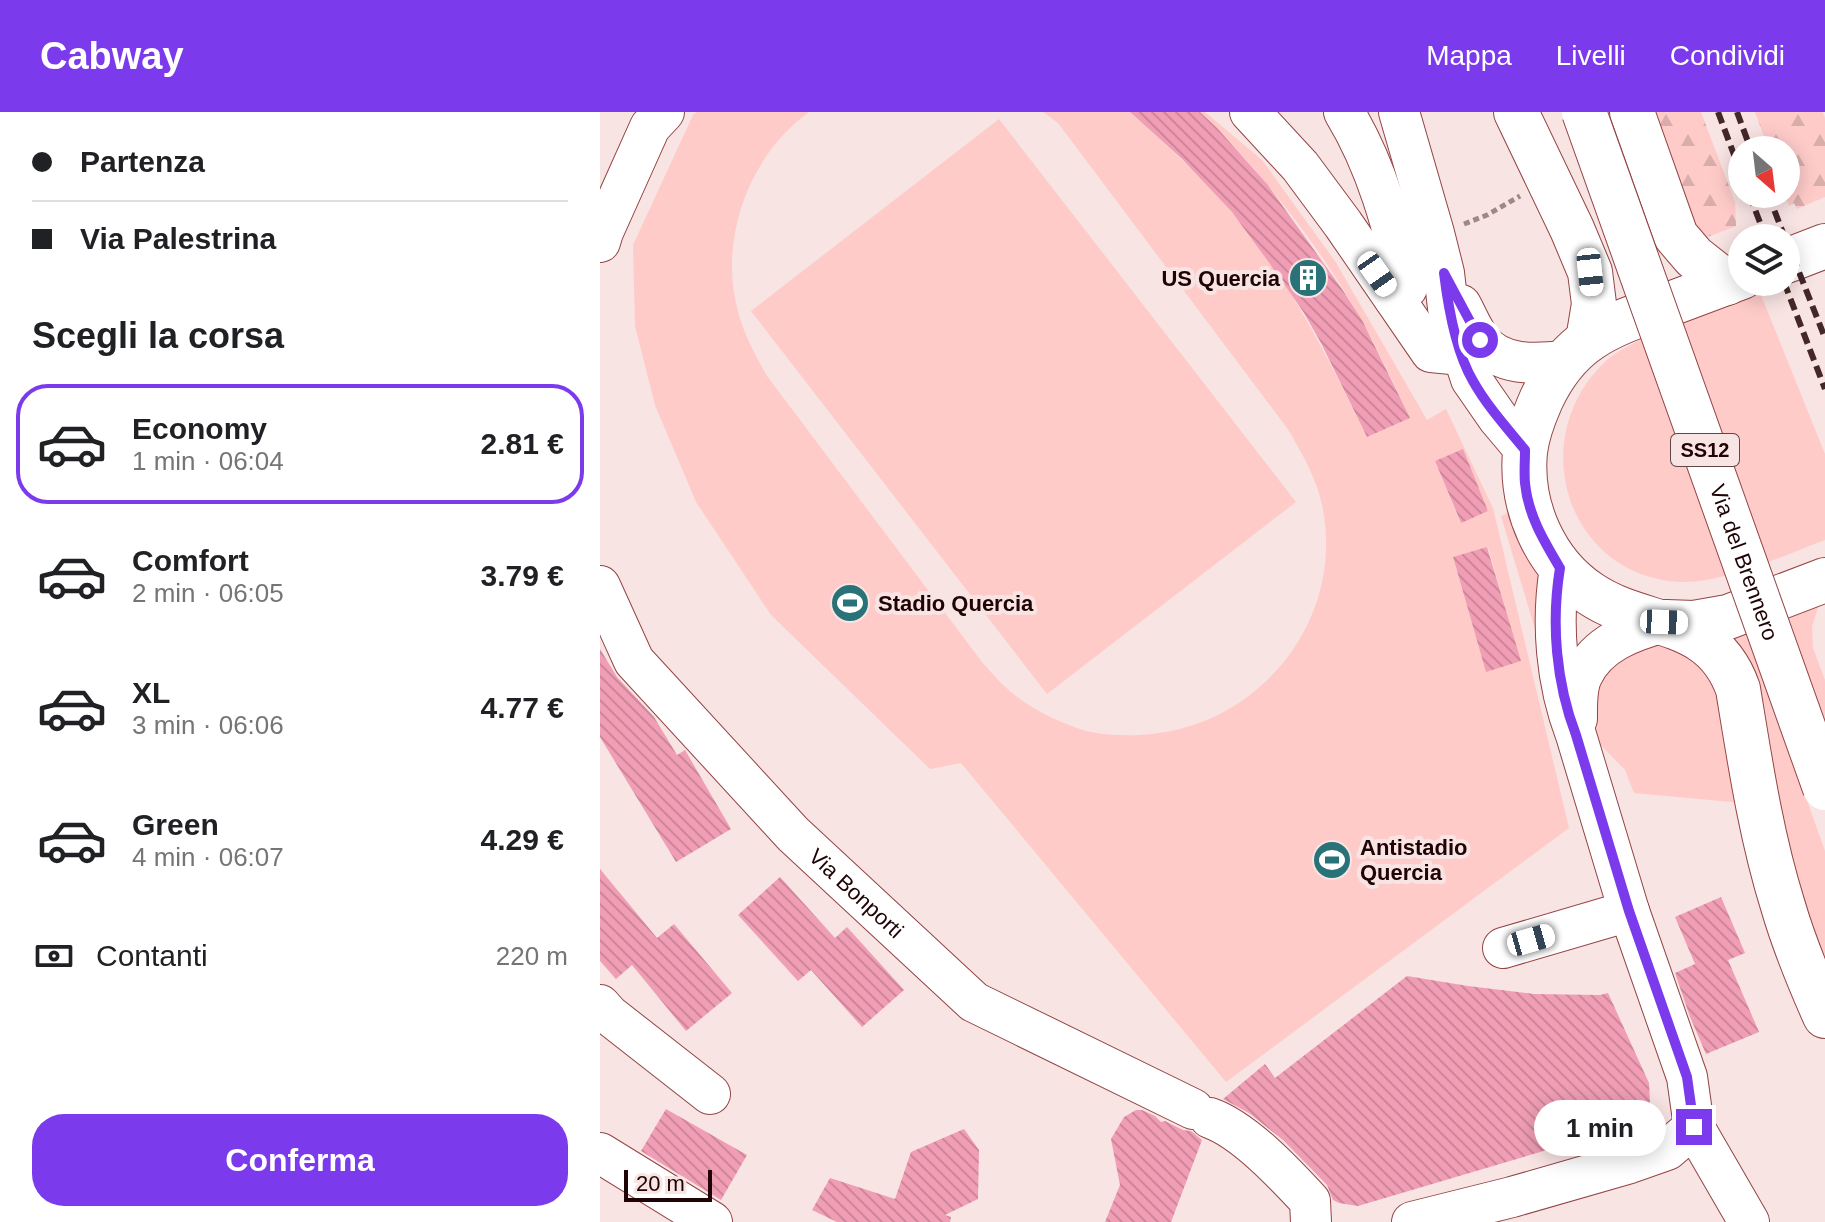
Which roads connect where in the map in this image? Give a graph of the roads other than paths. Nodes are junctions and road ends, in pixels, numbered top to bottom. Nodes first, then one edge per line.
1 (664, 112) edge
2 (1250, 112) edge
3 (1344, 112) edge
4 (1399, 112) edge
5 (1516, 112) edge
6 (1584, 112) edge
7 (1632, 112) edge
8 (600, 242) edge
9 (1825, 246) edge
10 (1800, 256) edge
11 (1452, 272) junction
12 (1728, 277) edge
13 (1728, 282) edge
14 (1394, 298) junction
15 (1577, 351) junction
16 (1462, 355) junction
17 (1525, 450) junction
18 (1560, 568) junction
19 (1825, 580) edge
20 (600, 586) edge
21 (1664, 622) junction
22 (1576, 735) junction
23 (1825, 788) edge
24 (1629, 911) junction
25 (1503, 948) dead end
26 (600, 1005) edge
27 (1825, 1016) edge
28 (710, 1094) dead end
29 (1694, 1127) junction
30 (600, 1153) edge
31 (712, 1222) edge
32 (1311, 1222) edge
33 (1412, 1222) edge
34 (1749, 1222) edge

1 - 8 street
2 - 14 street
3 - 14 street
4 - 11 street
5 - 15 main road
6 - 23 main road, Via del Brennero / SS12, bridge
7 - 12 main road
9 - 10 main road
11 - 15 street
11 - 16 street
13 - 15 main road
14 - 16 street
15 - 17 main road
16 - 17 street
17 - 18 main road
18 - 21 main road
18 - 22 street
19 - 21 main road
20 - 32 street, Via Bonporti
21 - 22 street
21 - 27 main road
22 - 24 street
24 - 25 street
24 - 29 street
26 - 28 street
29 - 33 street
29 - 34 street
30 - 31 street

